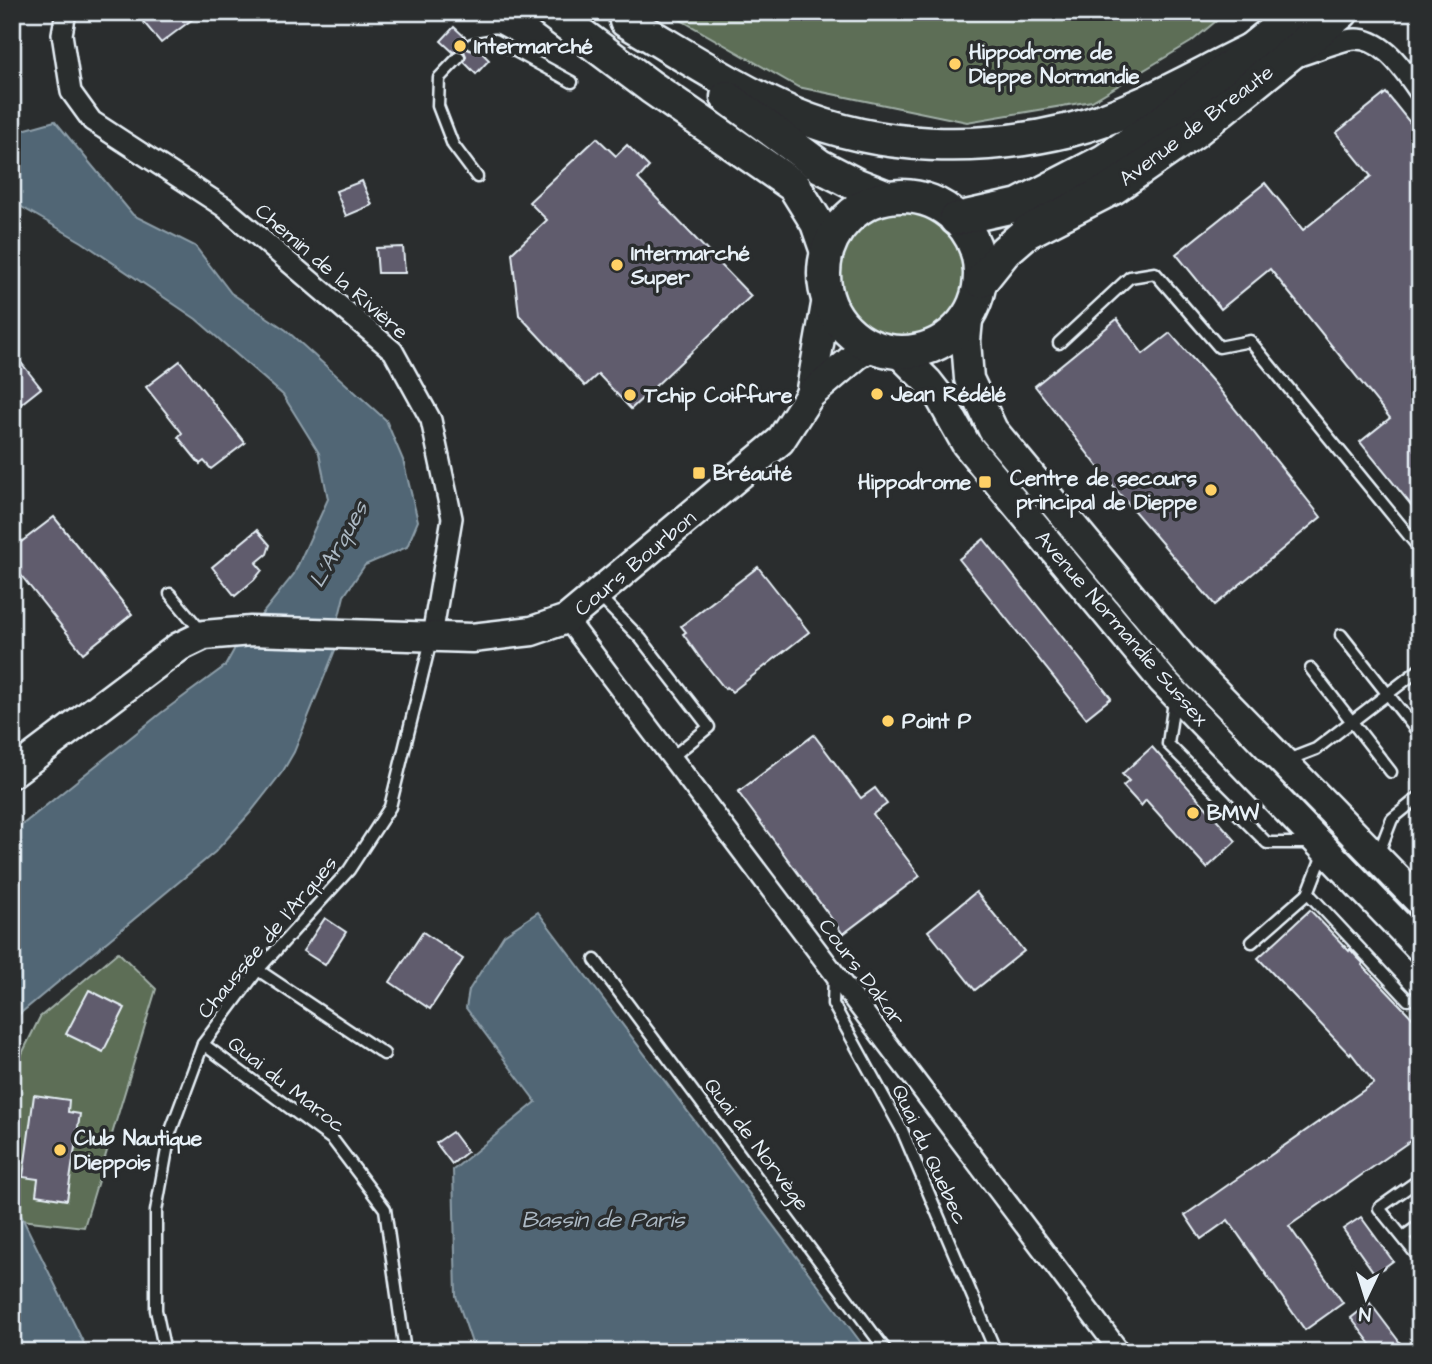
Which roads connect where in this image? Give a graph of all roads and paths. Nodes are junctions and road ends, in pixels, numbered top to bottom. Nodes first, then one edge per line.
1 (66, 12) edge
2 (551, 12) edge
3 (1297, 12) edge
4 (1342, 12) edge
5 (620, 17) edge
6 (472, 44) dead end
7 (459, 57) dead end
8 (1263, 57) junction
9 (572, 82) dead end
10 (1420, 93) edge
11 (477, 177) dead end
12 (885, 196) junction
13 (956, 219) junction
14 (826, 249) junction
15 (981, 281) junction
16 (828, 293) junction
17 (968, 320) junction
18 (1059, 343) dead end
19 (885, 351) junction
20 (810, 395) junction
21 (1420, 550) edge
22 (170, 594) dead end
23 (597, 594) junction
24 (567, 619) junction
25 (204, 635) junction
26 (1341, 635) dead end
27 (432, 636) junction
28 (1311, 669) dead end
29 (1420, 669) edge
30 (1175, 694) junction
31 (1387, 694) junction
32 (1352, 722) junction
33 (1420, 735) edge
34 (671, 758) junction
35 (1282, 762) junction
36 (1391, 772) dead end
37 (12, 773) edge
38 (1420, 796) edge
39 (1322, 845) junction
40 (1393, 871) junction
41 (1308, 893) junction
42 (1420, 902) edge
43 (1252, 942) dead end
44 (1420, 948) edge
45 (595, 960) dead end
46 (258, 970) junction
47 (834, 974) junction
48 (1420, 996) edge
49 (203, 1044) junction
50 (384, 1054) dead end
51 (1420, 1179) edge
52 (1420, 1224) edge
53 (1403, 1237) junction
54 (1420, 1259) edge
55 (165, 1352) edge
56 (405, 1352) edge
57 (887, 1352) edge
58 (996, 1352) edge
59 (1120, 1352) edge

1 - 27 street, Chemin de la Rivière
2 - 14 main road
3 - 8 main road, Avenue de Breaute
4 - 8 main road, Avenue de Breaute
5 - 8 main road
5 - 12 main road
6 - 9 lane
7 - 11 lane
8 - 10 street
8 - 13 main road, Avenue de Breaute
8 - 15 main road, Avenue de Breaute
12 - 13 main road
12 - 14 main road
13 - 15 main road
14 - 16 main road
15 - 17 main road
16 - 19 main road
16 - 20 main road, Cours Bourbon
17 - 19 main road
17 - 35 main road, Avenue Normandie Sussex
18 - 21 lane
19 - 20 main road, Cours Bourbon
19 - 30 main road, Avenue Normandie Sussex
20 - 23 main road, Cours Bourbon
22 - 25 lane
23 - 24 main road, Cours Bourbon
23 - 34 lane
24 - 27 main road, Cours Bourbon
24 - 34 street, Cours Dakar
25 - 27 main road, Cours Bourbon
25 - 37 main road, Cours Bourbon
26 - 31 lane
27 - 46 lane, Chaussée de l'Arques
28 - 32 lane
29 - 31 lane
30 - 39 main road, Avenue Normandie Sussex
30 - 39 lane
31 - 32 lane
31 - 33 lane
32 - 35 lane
32 - 36 lane
34 - 47 street, Cours Dakar
35 - 40 main road, Avenue Normandie Sussex
38 - 40 lane
39 - 41 lane
39 - 44 main road, Avenue Normandie Sussex
40 - 42 main road, Avenue Normandie Sussex
41 - 43 lane
41 - 48 lane
45 - 57 lane, Quai de Norvège
46 - 49 lane, Chaussée de l'Arques
46 - 50 lane
47 - 58 lane, Quai du Quebec
47 - 59 street, Cours Dakar
49 - 55 lane, Chaussée de l'Arques
49 - 56 lane, Quai du Maroc
51 - 53 lane
52 - 53 lane
53 - 54 lane

